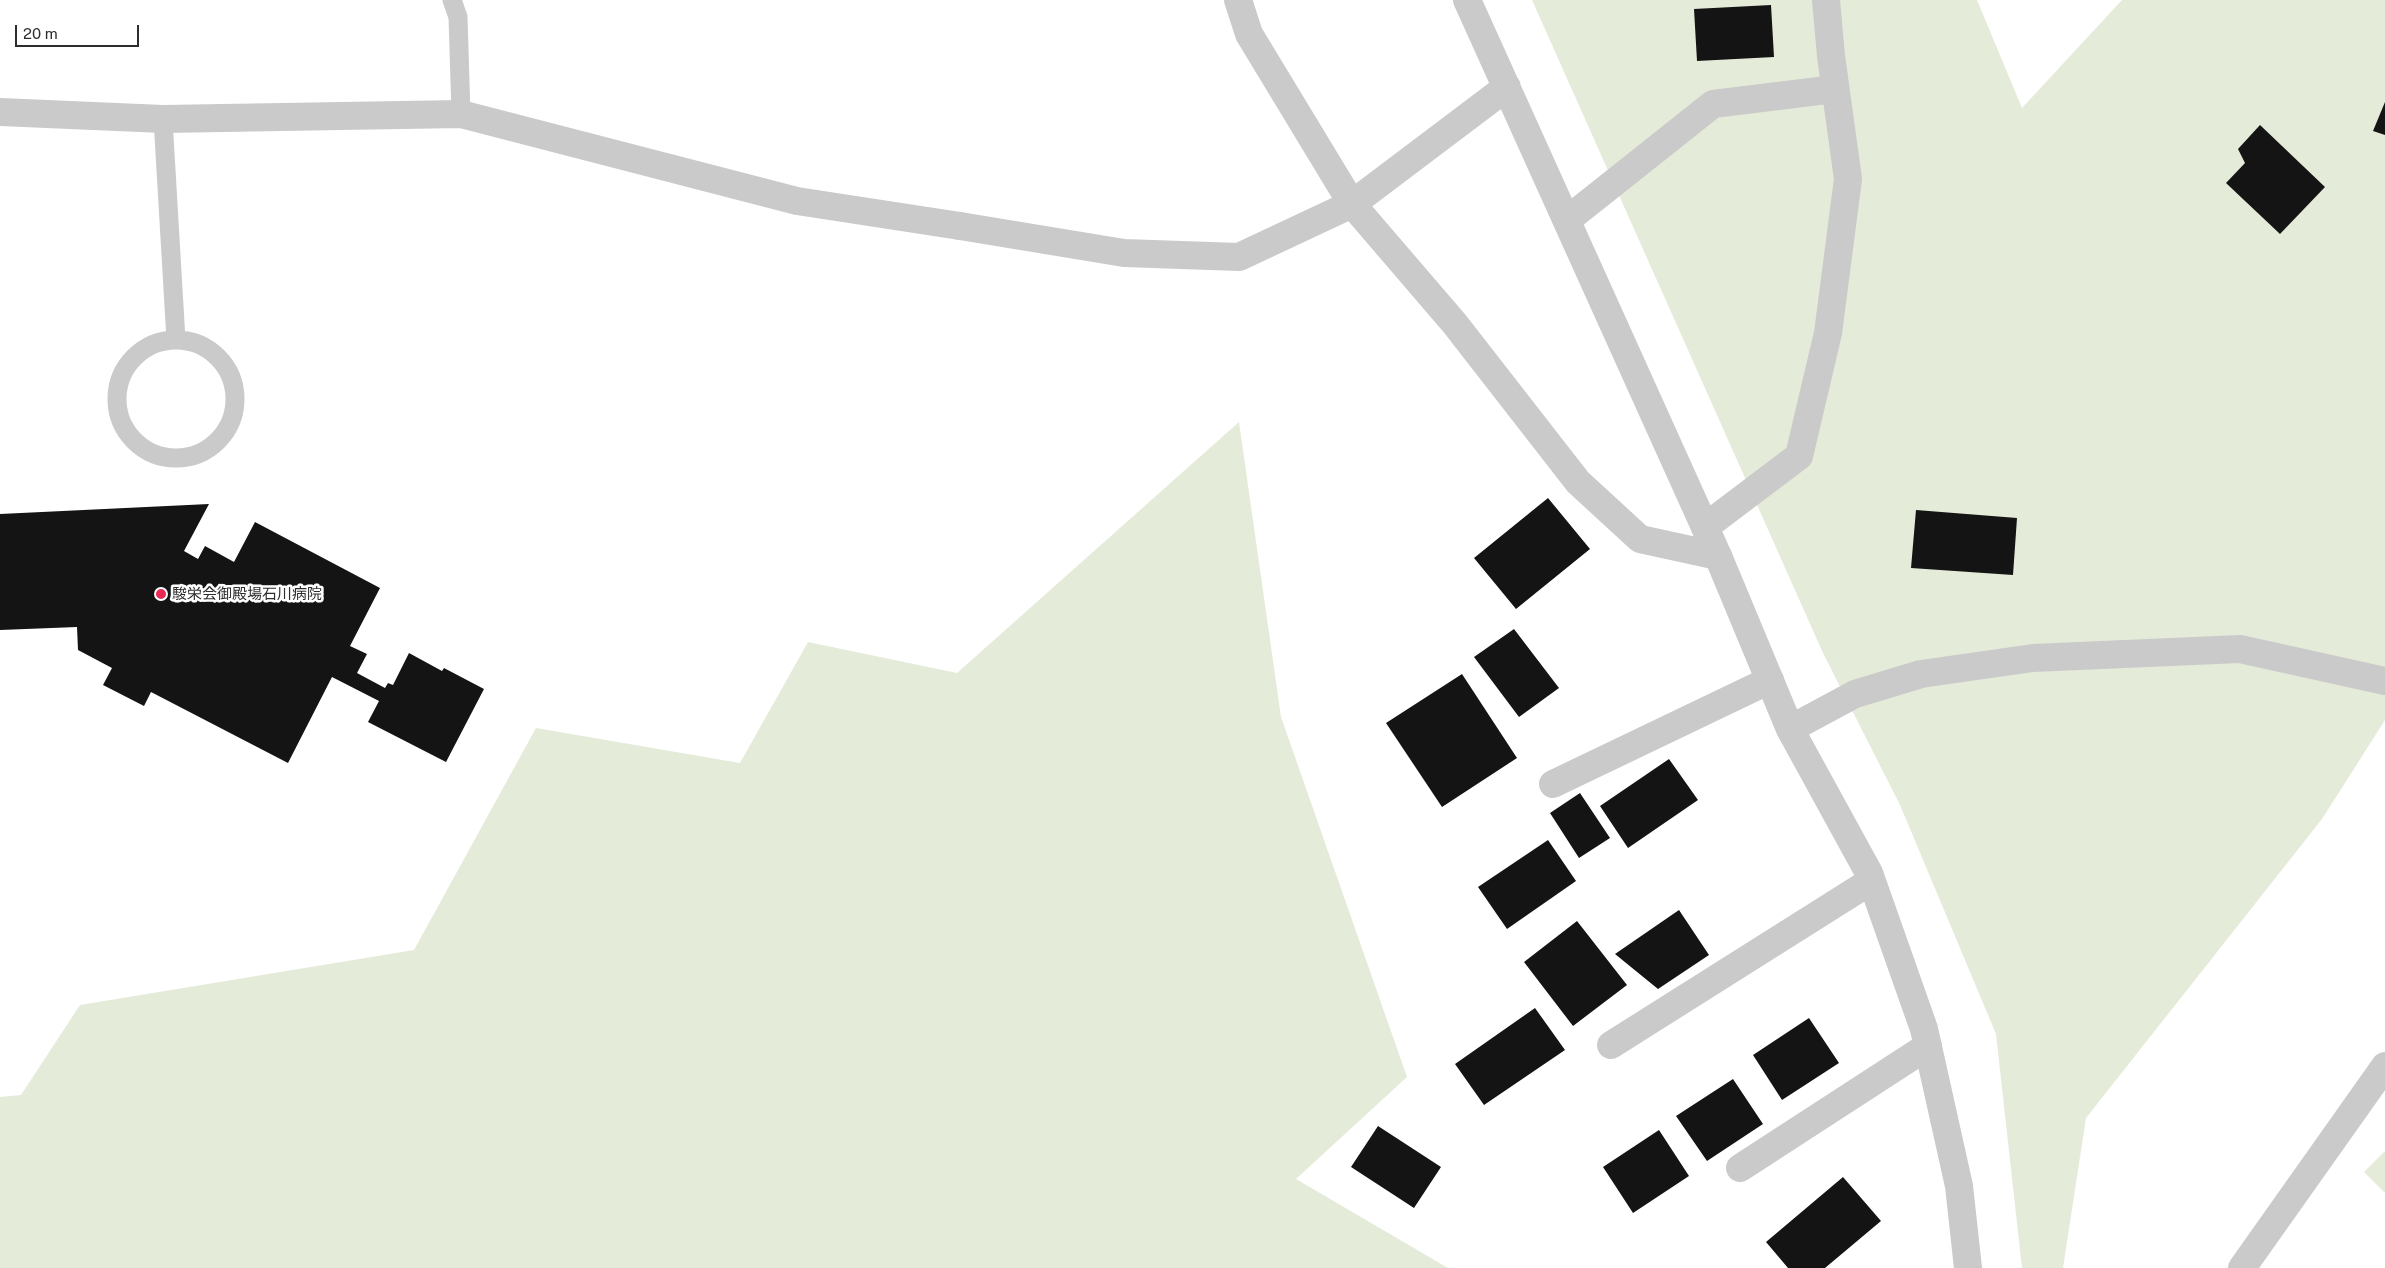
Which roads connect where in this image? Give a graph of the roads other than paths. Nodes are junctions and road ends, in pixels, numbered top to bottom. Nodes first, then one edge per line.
1 (452, 0) edge
2 (1238, 0) edge
3 (1467, 0) edge
4 (1826, 0) edge
5 (1507, 87) junction
6 (1835, 89) junction
7 (0, 112) edge
8 (461, 114) junction
9 (163, 119) junction
10 (1352, 204) junction
11 (1567, 220) junction
12 (176, 340) junction
13 (1705, 527) junction
14 (1718, 556) junction
15 (1770, 680) junction
16 (2385, 681) edge
17 (1790, 730) junction
18 (1553, 784) dead end
19 (1871, 881) junction
20 (1611, 1045) dead end
21 (1928, 1046) junction
22 (2385, 1066) edge
23 (1740, 1168) dead end
24 (1968, 1268) edge
25 (2242, 1268) edge

1 - 8 lane
2 - 10 street
3 - 5 street
4 - 6 street
5 - 10 street
5 - 11 street
6 - 11 street
6 - 13 street
7 - 9 street
8 - 9 street
8 - 10 street
9 - 12 lane
10 - 14 street
11 - 13 street
12 - 12 lane
13 - 14 street
14 - 15 street
15 - 17 street
15 - 18 street
16 - 17 street
17 - 19 street
19 - 20 street
19 - 21 street
21 - 23 street
21 - 24 street
22 - 25 street

